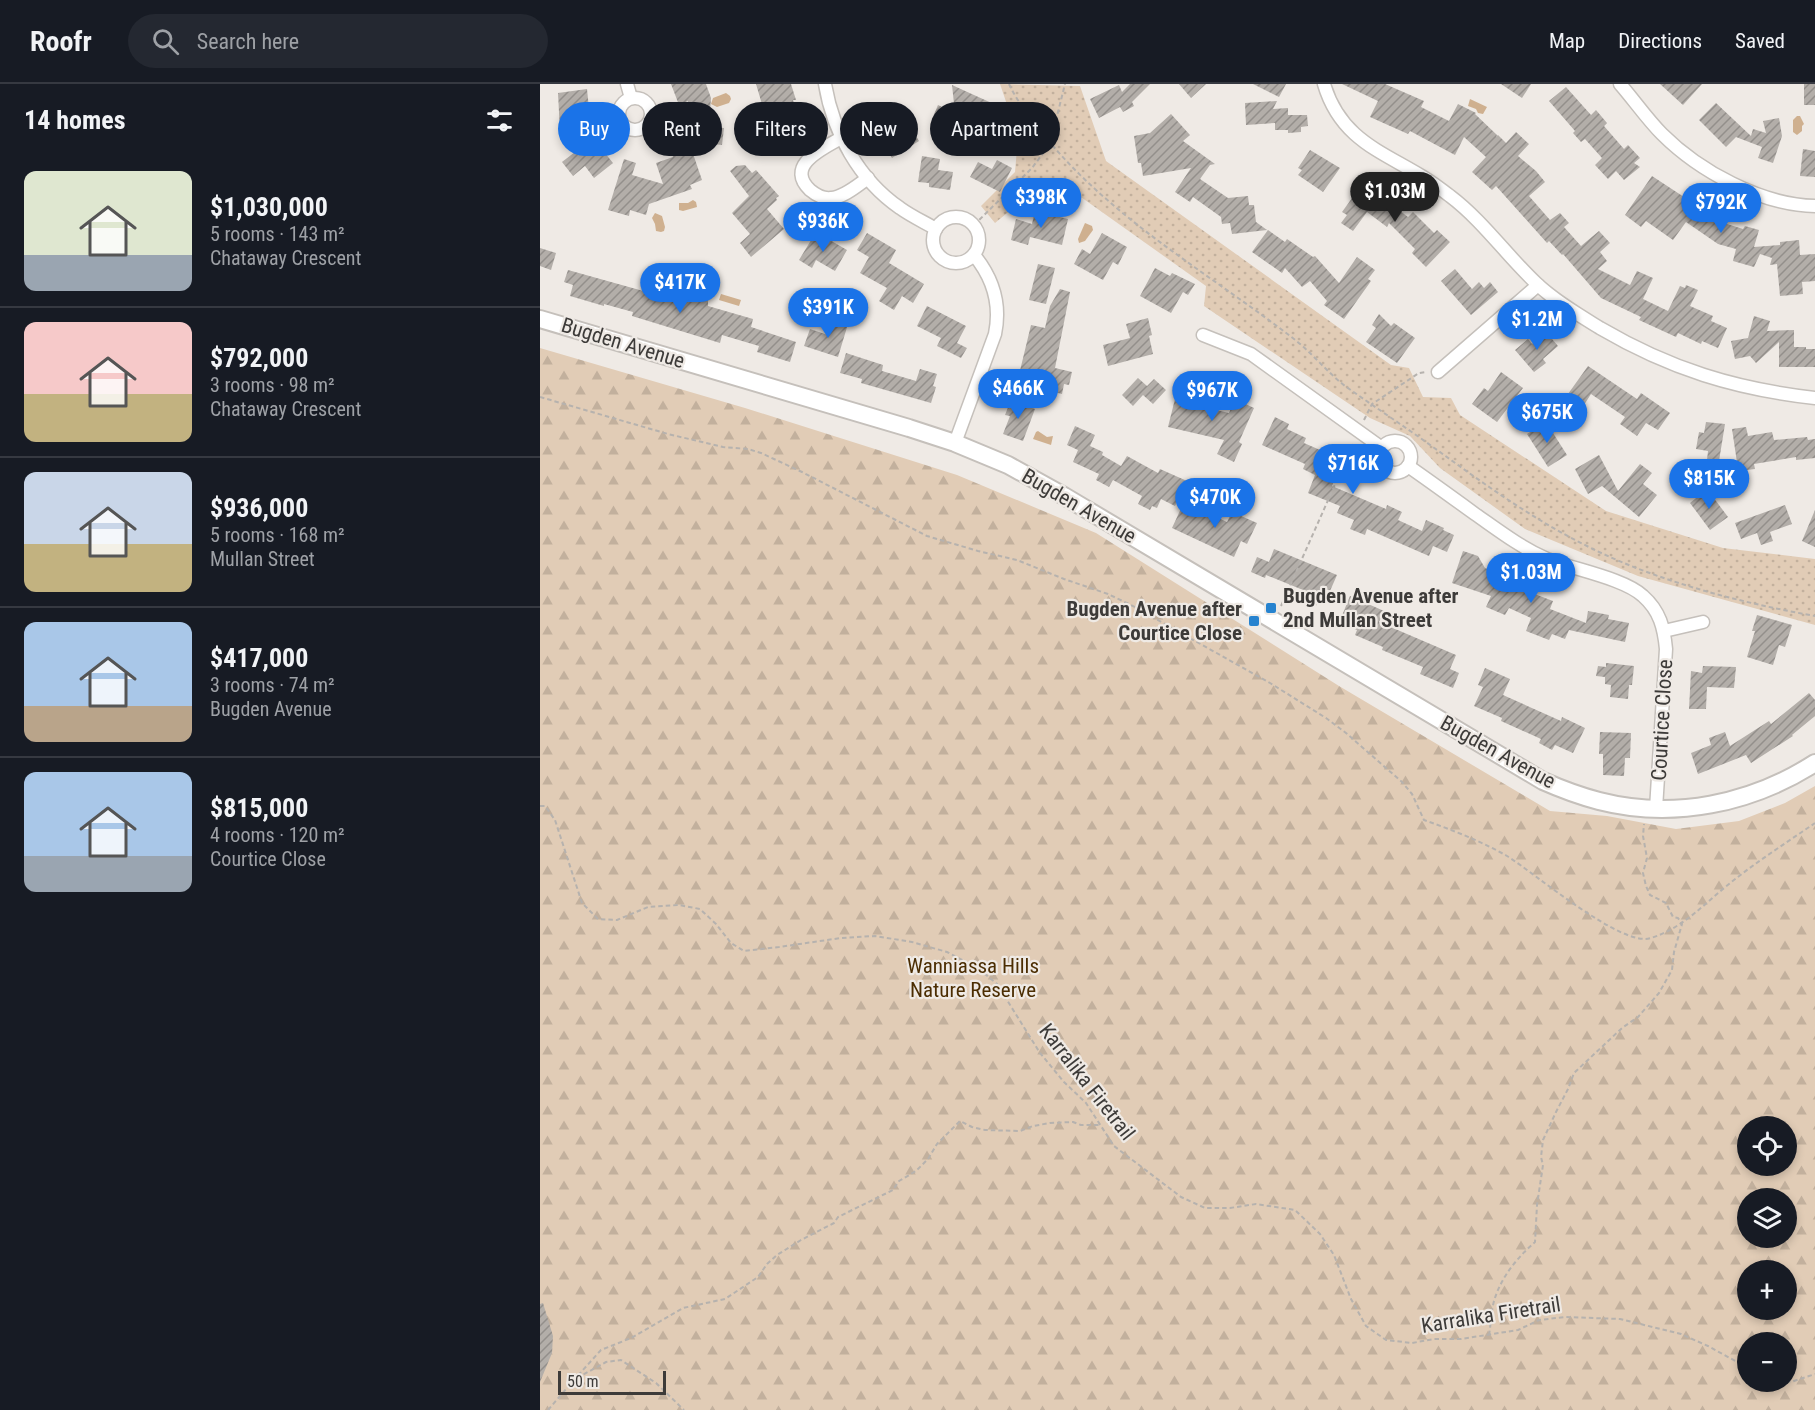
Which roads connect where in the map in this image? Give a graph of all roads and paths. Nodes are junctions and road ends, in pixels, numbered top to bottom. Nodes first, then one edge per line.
1 (627, 84) edge
2 (825, 84) edge
3 (1009, 84) edge
4 (1065, 84) edge
5 (1324, 84) edge
6 (1620, 84) edge
7 (631, 98) dead end
8 (1019, 102) edge
9 (1060, 104) edge
10 (840, 135) edge
11 (840, 139) edge
12 (1060, 154) edge
13 (853, 156) edge
14 (1041, 156) edge
15 (868, 178) junction
16 (1815, 206) edge
17 (974, 225) junction
18 (936, 229) junction
19 (974, 255) junction
20 (1538, 285) junction
21 (540, 319) edge
22 (1203, 335) dead end
23 (1438, 372) joint
24 (540, 397) edge
25 (1815, 398) edge
26 (1372, 404) junction
27 (955, 443) junction
28 (1382, 448) junction
29 (1351, 449) dead end
30 (1408, 466) junction
31 (1278, 613) dead end
32 (1815, 615) edge
33 (1703, 622) dead end
34 (1664, 631) junction
35 (1815, 764) edge
36 (540, 806) edge
37 (1656, 809) junction
38 (1644, 822) dead end
39 (1815, 824) edge
40 (1682, 924) junction
41 (1101, 1125) junction
42 (1489, 1335) junction
43 (1737, 1362) edge
44 (1815, 1374) edge
45 (1797, 1380) edge
46 (573, 1381) junction
47 (548, 1410) edge
48 (684, 1410) edge

1 - 7 street
2 - 10 street
3 - 8 path
4 - 9 path
5 - 20 street
6 - 16 street
11 - 15 street
12 - 26 path
13 - 15 street
14 - 17 path
15 - 18 street
17 - 18 street
17 - 19 street
18 - 19 street
19 - 27 street
20 - 23 street
20 - 25 street
21 - 27 street, Bugden Avenue
22 - 28 street
23 - 26 path
24 - 40 path
26 - 32 path
27 - 37 street, Bugden Avenue
28 - 30 street
28 - 30 street
29 - 31 path
30 - 34 street, Courtice Close
33 - 34 street, Courtice Close
34 - 37 street, Courtice Close
35 - 37 street, Bugden Avenue
36 - 41 path, Karralika Firetrail
38 - 40 path
39 - 40 path
40 - 42 path
41 - 42 path, Karralika Firetrail
41 - 46 path
42 - 43 path, Karralika Firetrail
44 - 45 path
46 - 47 path
46 - 48 path

